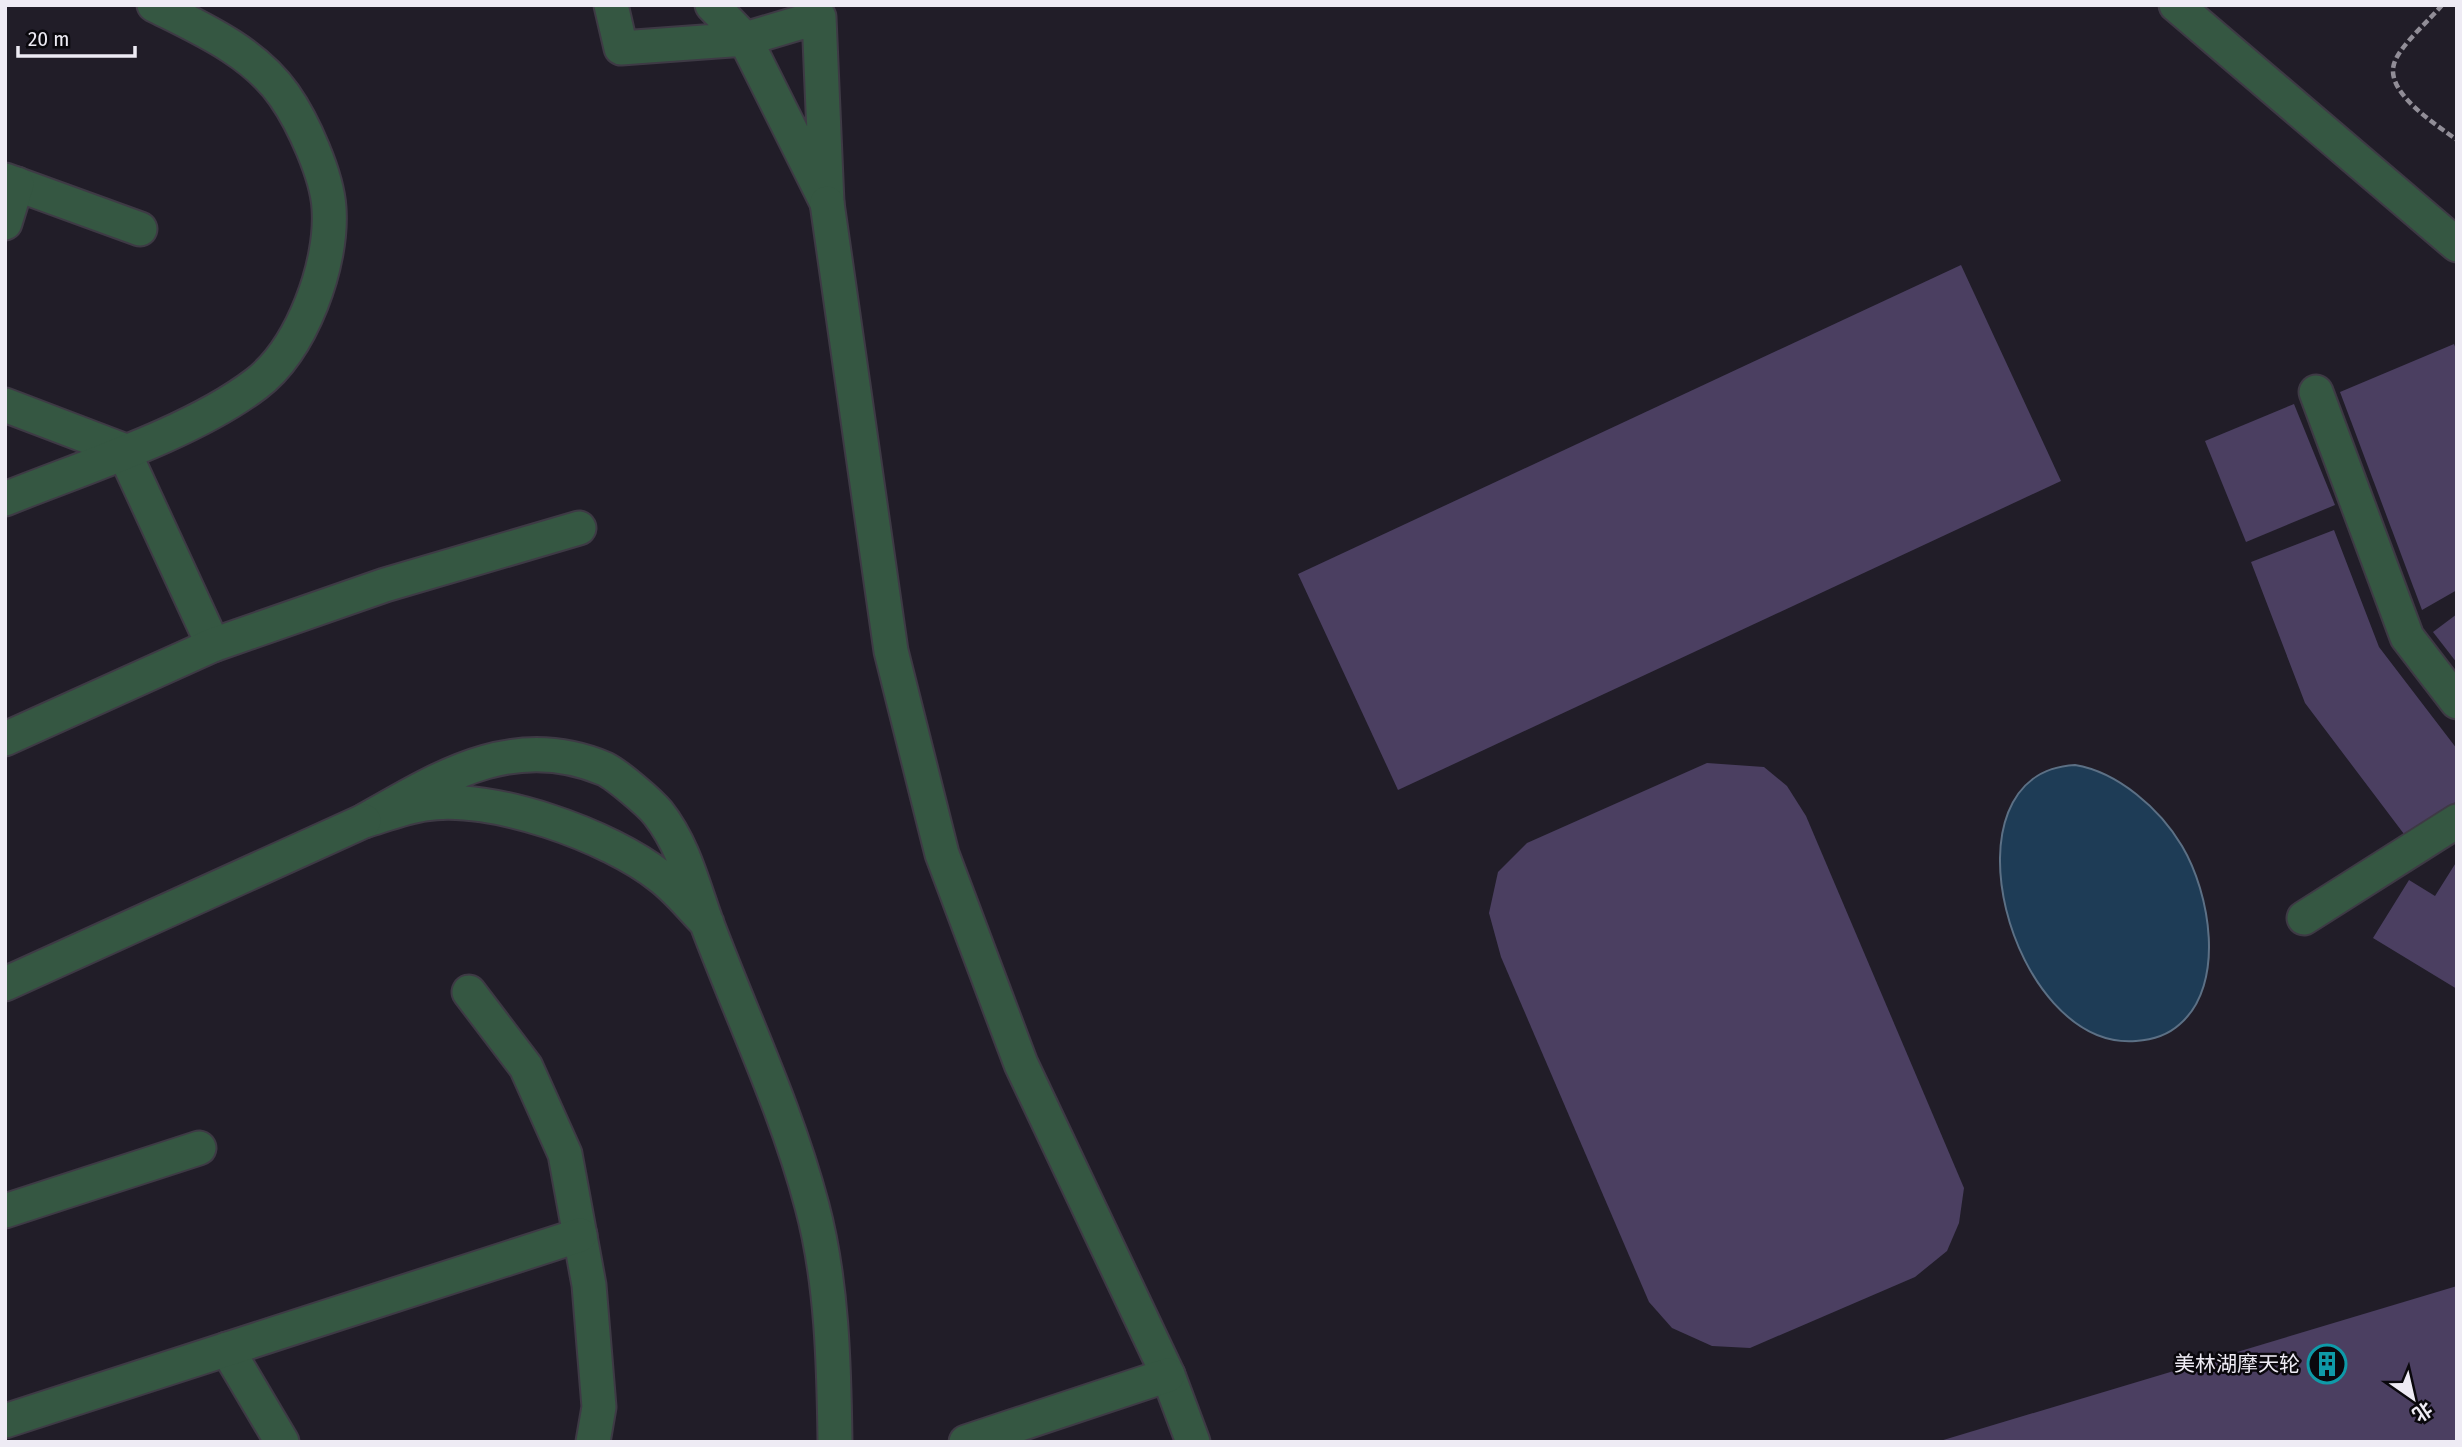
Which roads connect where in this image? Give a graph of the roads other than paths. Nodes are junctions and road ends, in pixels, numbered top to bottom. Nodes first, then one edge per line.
1 (154, 5) edge
2 (611, 5) edge
3 (712, 5) edge
4 (2176, 5) edge
5 (820, 11) edge
6 (745, 39) junction
7 (11, 182) edge
8 (827, 203) junction
9 (5, 223) edge
10 (140, 229) dead end
11 (2457, 245) edge
12 (2316, 393) dead end
13 (5, 405) edge
14 (123, 450) junction
15 (5, 499) edge
16 (579, 528) dead end
17 (213, 645) junction
18 (2457, 702) edge
19 (5, 739) edge
20 (363, 821) junction
21 (2457, 821) edge
22 (2304, 918) dead end
23 (706, 923) junction
24 (5, 984) edge
25 (469, 992) dead end
26 (199, 1148) dead end
27 (5, 1211) edge
28 (580, 1235) junction
29 (228, 1349) junction
30 (1168, 1375) junction
31 (5, 1421) edge
32 (282, 1442) edge
33 (593, 1442) edge
34 (835, 1442) edge
35 (966, 1442) edge
36 (1193, 1442) edge

1 - 14 street
2 - 6 street
3 - 6 street
4 - 11 street
5 - 6 street
5 - 8 street
6 - 8 street
7 - 9 street
7 - 10 street
8 - 30 street
12 - 18 street
13 - 14 street
14 - 15 street
14 - 17 street
16 - 17 street
17 - 19 street
20 - 23 street
20 - 23 street
20 - 24 street
21 - 22 street
23 - 34 street
25 - 28 street
26 - 27 street
28 - 29 street
28 - 33 street
29 - 31 street
29 - 32 street
30 - 35 street
30 - 36 street

